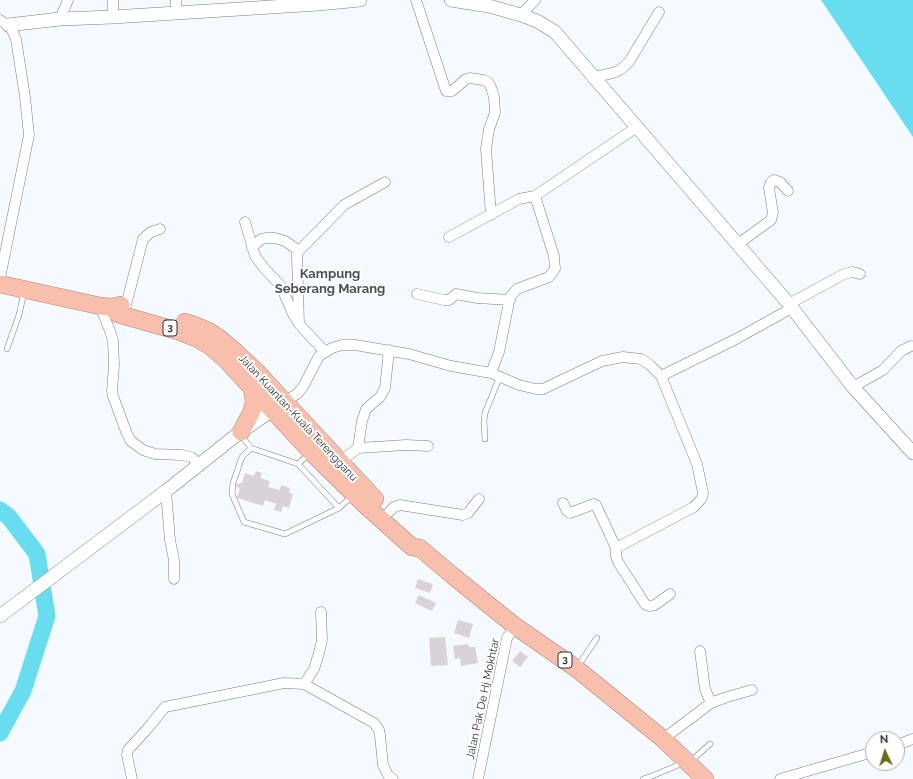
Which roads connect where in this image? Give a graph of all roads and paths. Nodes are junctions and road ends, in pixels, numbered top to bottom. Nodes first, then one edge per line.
1 (68, 0) edge
2 (113, 0) edge
3 (176, 0) edge
4 (360, 0) edge
5 (416, 0) edge
6 (451, 0) edge
7 (535, 0) edge
8 (659, 12) dead end
9 (176, 13) junction
10 (521, 15) junction
11 (113, 17) junction
12 (60, 19) junction
13 (4, 23) edge
14 (613, 73) junction
15 (594, 77) junction
16 (604, 88) junction
17 (637, 127) junction
18 (385, 182) dead end
19 (788, 191) dead end
20 (535, 196) junction
21 (491, 215) junction
22 (245, 222) dead end
23 (160, 229) dead end
24 (449, 237) dead end
25 (738, 244) junction
26 (252, 248) junction
27 (299, 251) junction
28 (860, 274) dead end
29 (0, 278) edge
30 (0, 284) edge
31 (25, 289) junction
32 (417, 294) dead end
33 (510, 300) junction
34 (112, 306) junction
35 (791, 306) junction
36 (300, 324) junction
37 (910, 346) dead end
38 (7, 349) dead end
39 (389, 350) junction
40 (325, 352) junction
41 (495, 375) junction
42 (661, 376) junction
43 (252, 387) junction
44 (853, 387) junction
45 (278, 405) junction
46 (240, 432) junction
47 (485, 438) dead end
48 (428, 446) dead end
49 (251, 448) junction
50 (358, 448) junction
51 (311, 452) junction
52 (913, 453) edge
53 (340, 462) junction
54 (199, 464) junction
55 (298, 464) junction
56 (166, 491) junction
57 (354, 494) junction
58 (479, 499) dead end
59 (563, 503) dead end
60 (339, 508) junction
61 (389, 512) junction
62 (420, 548) junction
63 (616, 548) junction
64 (174, 579) dead end
65 (670, 594) dead end
66 (321, 612) dead end
67 (0, 616) edge
68 (515, 626) junction
69 (597, 638) dead end
70 (700, 651) dead end
71 (577, 668) junction
72 (304, 684) junction
73 (752, 690) dead end
74 (711, 704) junction
75 (663, 739) junction
76 (710, 744) dead end
77 (865, 754) edge
78 (686, 761) junction
79 (132, 779) edge
80 (393, 779) edge
81 (478, 779) edge
82 (643, 779) edge
83 (705, 779) edge
84 (780, 779) edge

1 - 12 street
2 - 11 street
3 - 9 street
4 - 9 street
5 - 21 street
6 - 10 street
7 - 10 street
8 - 14 street
9 - 11 street
10 - 15 street
11 - 12 street
12 - 13 street
13 - 29 street
14 - 15 street
14 - 16 street
15 - 16 street
16 - 17 street
17 - 20 street
17 - 25 street
18 - 27 street
19 - 25 street
20 - 21 street
20 - 33 street
21 - 24 street
22 - 26 street
23 - 34 street
25 - 35 street
26 - 27 street
26 - 36 street
27 - 36 street
28 - 35 street
30 - 31 highway, Jalan Kuantan-Kuala Terengganu / 3
31 - 34 highway, Jalan Kuantan-Kuala Terengganu / 3
31 - 38 lane
32 - 33 street
33 - 41 street
34 - 43 highway, Jalan Kuantan-Kuala Terengganu / 3
34 - 45 highway, Jalan Kuantan-Kuala Terengganu / 3
34 - 54 street
35 - 42 street
35 - 44 street
36 - 40 street
37 - 44 street
39 - 40 street
39 - 41 street
39 - 50 street
40 - 45 street
41 - 42 street
41 - 47 lane
42 - 63 street
43 - 45 highway, Jalan Kuantan-Kuala Terengganu / 3
43 - 46 highway
44 - 52 street
45 - 46 street
45 - 51 highway, Jalan Kuantan-Kuala Terengganu / 3
45 - 53 highway, Jalan Kuantan-Kuala Terengganu / 3
46 - 49 lane
46 - 54 street
48 - 50 street
49 - 55 lane
49 - 60 lane
50 - 53 street
51 - 55 lane
51 - 57 highway, Jalan Kuantan-Kuala Terengganu / 3
53 - 61 highway, Jalan Kuantan-Kuala Terengganu / 3
54 - 56 street
55 - 60 lane
56 - 64 street
56 - 67 street
57 - 60 lane
57 - 62 highway, Jalan Kuantan-Kuala Terengganu / 3
58 - 61 street
59 - 63 street
61 - 62 highway, Jalan Kuantan-Kuala Terengganu / 3
62 - 68 highway, Jalan Kuantan-Kuala Terengganu / 3
63 - 65 street
66 - 72 street
68 - 71 highway, Jalan Kuantan-Kuala Terengganu / 3
68 - 81 street, Jalan Pak De Hj Mokhtar
69 - 71 lane
70 - 74 street
71 - 75 highway, Jalan Kuantan-Kuala Terengganu / 3
72 - 79 street
72 - 80 street
73 - 74 street
74 - 75 street
75 - 78 highway, Jalan Kuantan-Kuala Terengganu / 3
76 - 78 lane
77 - 84 street
78 - 82 lane
78 - 83 highway, Jalan Kuantan-Kuala Terengganu / 3

